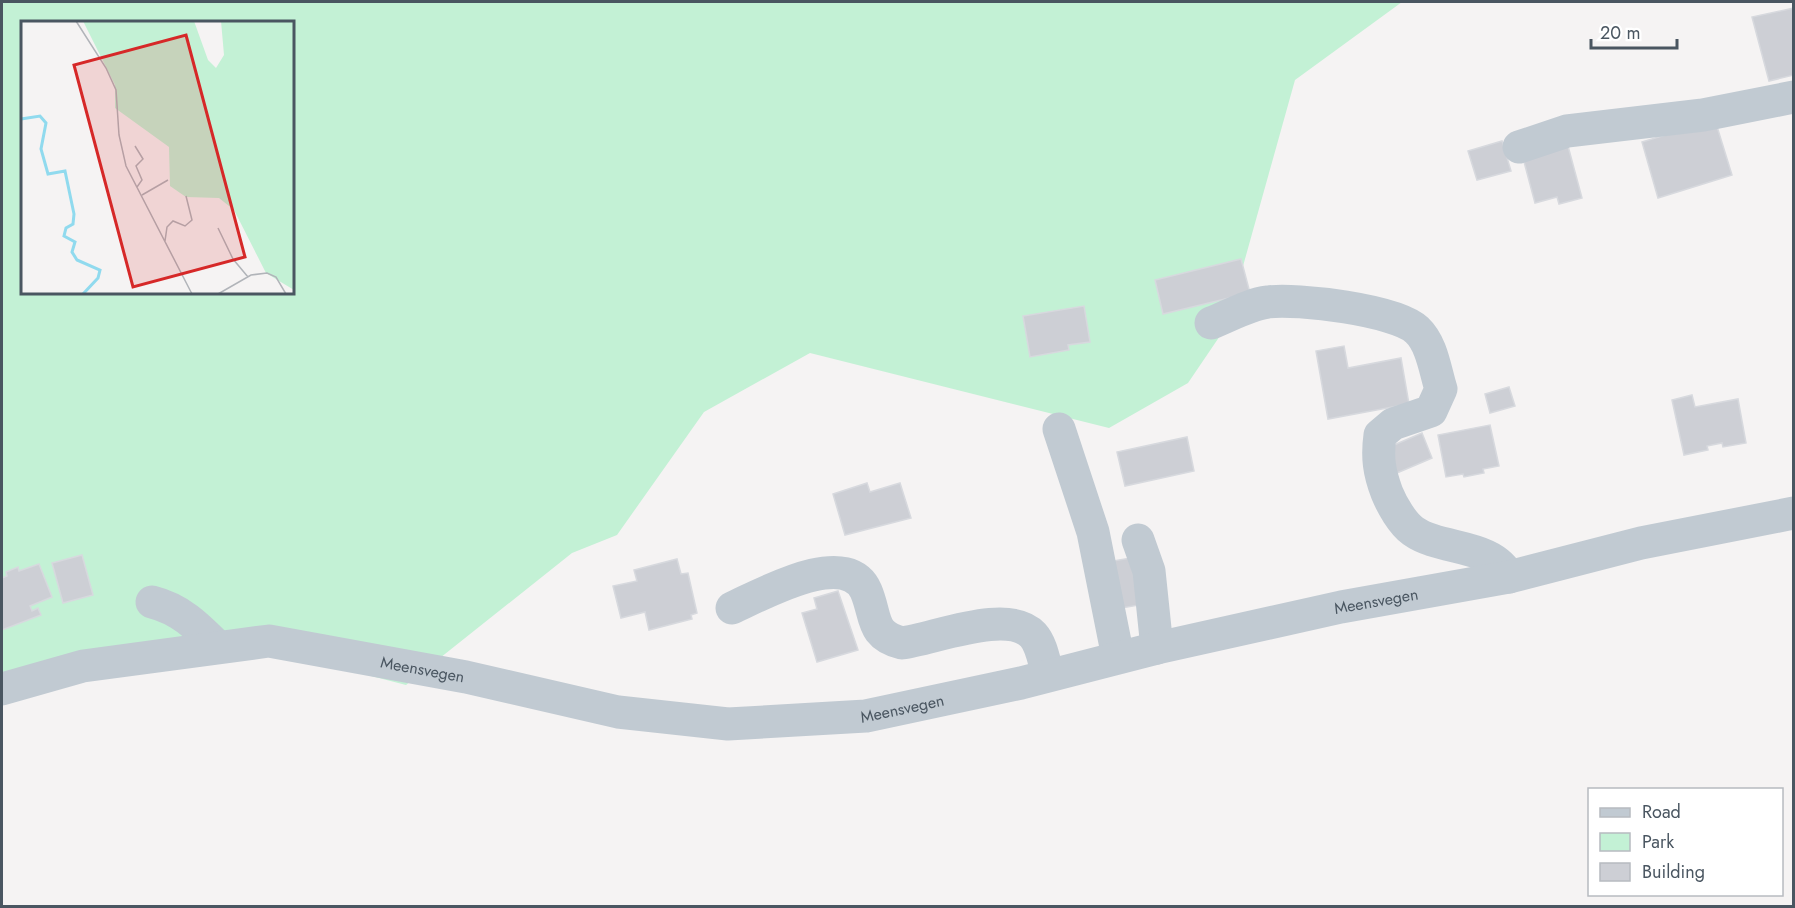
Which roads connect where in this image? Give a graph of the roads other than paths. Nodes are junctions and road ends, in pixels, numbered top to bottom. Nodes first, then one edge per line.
1 (1794, 97) edge
2 (1519, 147) dead end
3 (1211, 323) dead end
4 (1059, 429) dead end
5 (1794, 513) edge
6 (1138, 540) dead end
7 (1509, 577) junction
8 (152, 602) dead end
9 (732, 608) dead end
10 (217, 646) junction
11 (1157, 648) junction
12 (1118, 657) junction
13 (1048, 675) junction
14 (2, 689) edge

1 - 2 street
3 - 7 street
4 - 12 street
5 - 7 street, Meensvegen
6 - 11 street
7 - 11 street, Meensvegen
8 - 10 street
9 - 13 street
10 - 13 street, Meensvegen
10 - 14 street, Meensvegen
11 - 12 street, Meensvegen
12 - 13 street, Meensvegen

